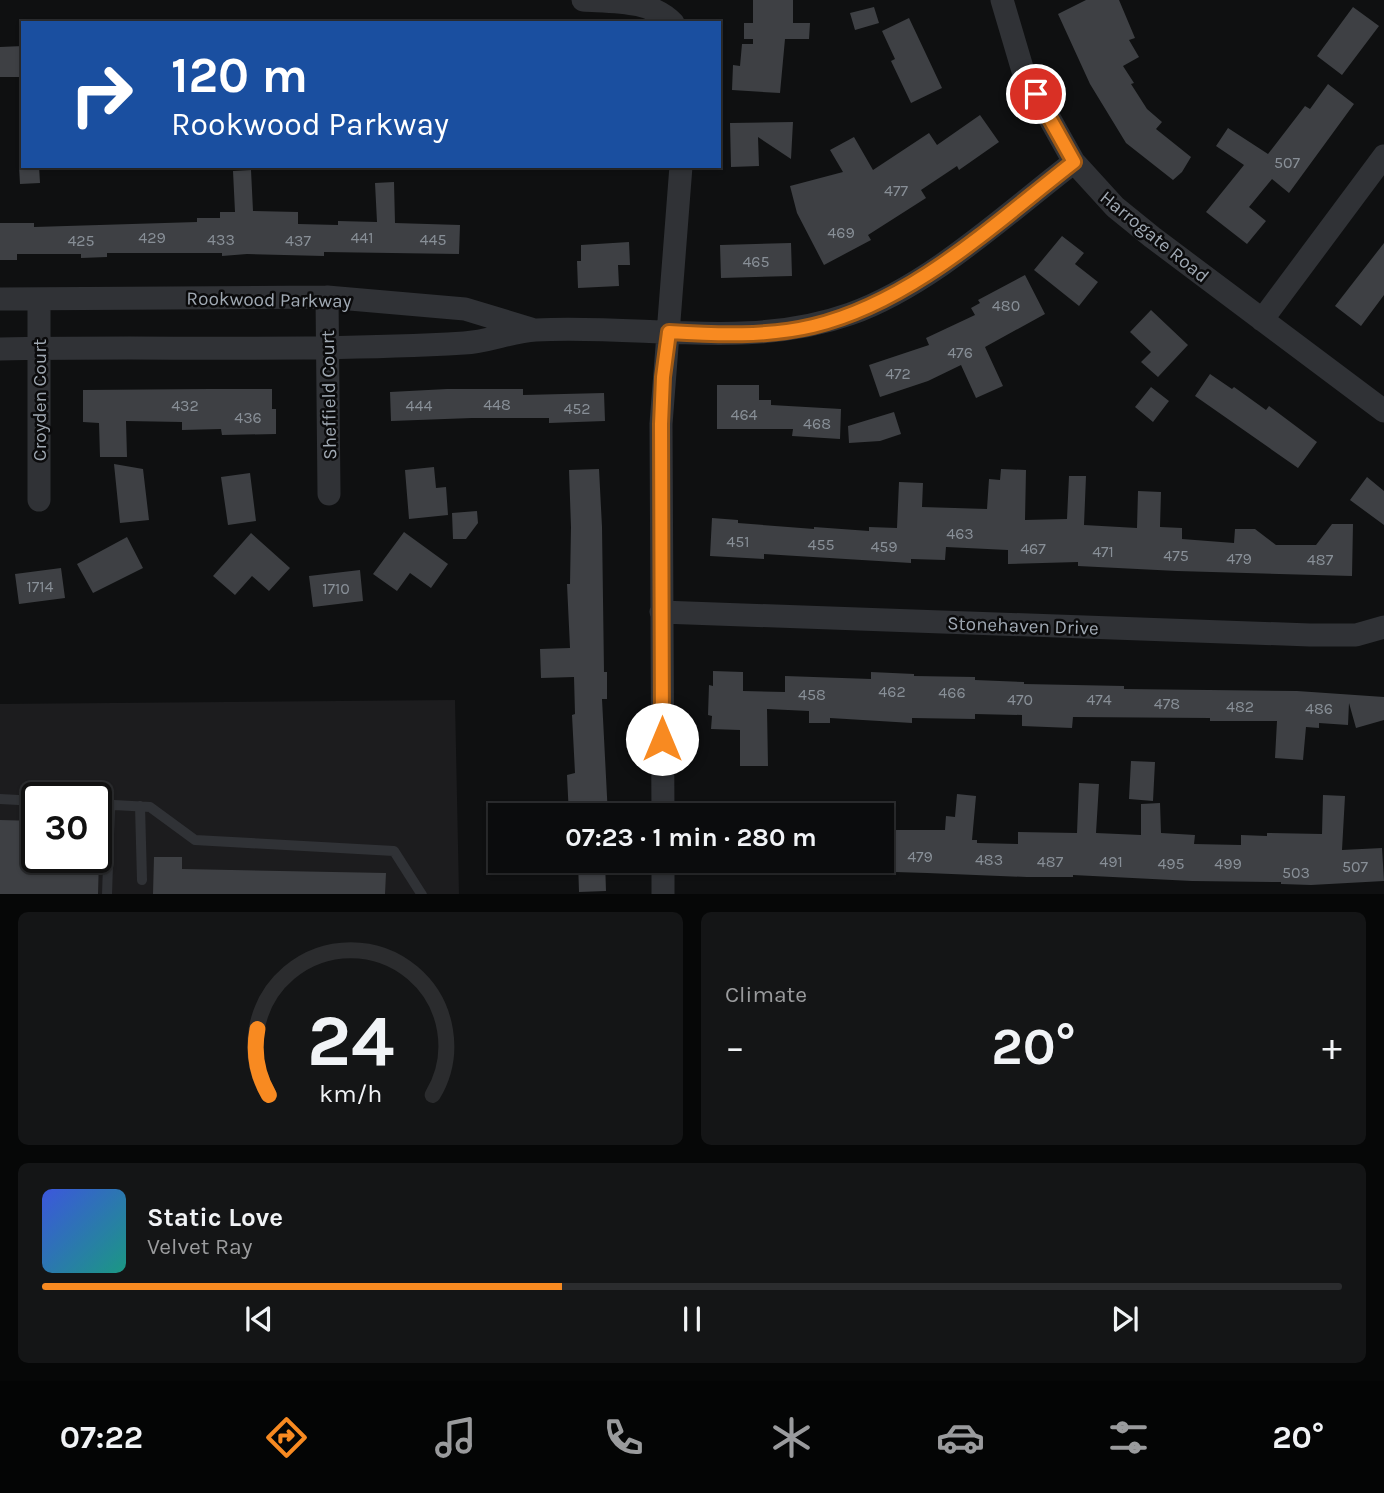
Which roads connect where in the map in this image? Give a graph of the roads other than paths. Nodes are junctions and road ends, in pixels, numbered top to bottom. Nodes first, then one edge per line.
1 (583, 0) edge
2 (1002, 0) edge
3 (671, 21) edge
4 (1384, 156) edge
5 (1074, 162) junction
6 (681, 168) edge
7 (327, 297) junction
8 (0, 299) edge
9 (39, 299) junction
10 (1262, 320) junction
11 (534, 330) junction
12 (669, 332) junction
13 (39, 348) junction
14 (328, 348) junction
15 (0, 349) edge
16 (1384, 411) edge
17 (330, 494) dead end
18 (39, 500) dead end
19 (661, 612) junction
20 (1384, 627) edge
21 (0, 799) edge
22 (21, 800) edge
23 (663, 803) edge
24 (112, 805) edge
25 (140, 806) junction
26 (108, 873) edge
27 (663, 873) edge
28 (142, 880) dead end
29 (107, 894) edge
30 (422, 894) edge
31 (663, 894) edge

1 - 3 street
2 - 5 street, Harrogate Road
4 - 10 street
5 - 10 street, Harrogate Road
5 - 12 street, Rookwood Parkway
6 - 12 street
7 - 9 street, Rookwood Parkway
7 - 11 street, Rookwood Parkway
7 - 14 street, Sheffield Court
8 - 9 street, Rookwood Parkway
9 - 13 street, Croyden Court
10 - 16 street, Harrogate Road
11 - 12 street, Rookwood Parkway
11 - 14 street, Rookwood Parkway
12 - 19 street
13 - 14 street, Rookwood Parkway
13 - 15 street, Rookwood Parkway
13 - 18 street, Croyden Court
14 - 17 street, Sheffield Court
19 - 20 street, Stonehaven Drive
19 - 23 street
21 - 22 lane
24 - 25 lane
25 - 28 lane
25 - 30 lane
26 - 29 lane
27 - 31 street

